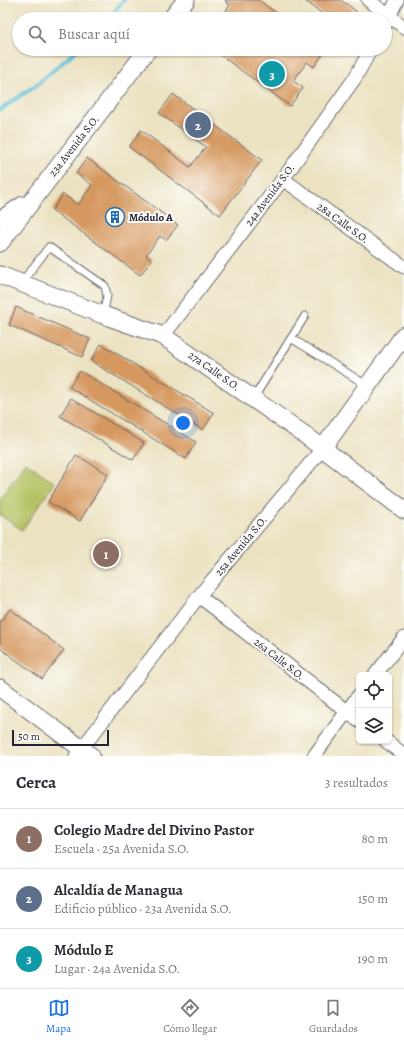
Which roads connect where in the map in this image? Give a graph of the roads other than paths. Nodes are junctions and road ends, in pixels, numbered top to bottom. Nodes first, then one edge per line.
1 (186, 0) edge
2 (368, 0) edge
3 (397, 0) edge
4 (177, 12) edge
5 (379, 12) edge
6 (391, 12) edge
7 (392, 23) edge
8 (404, 27) edge
9 (143, 56) edge
10 (367, 56) edge
11 (283, 179) junction
12 (34, 199) junction
13 (0, 220) edge
14 (0, 243) edge
15 (404, 268) edge
16 (0, 275) edge
17 (21, 283) junction
18 (103, 315) junction
19 (305, 316) dead end
20 (404, 335) edge
21 (162, 336) junction
22 (291, 338) junction
23 (368, 386) junction
24 (253, 399) junction
25 (323, 448) junction
26 (404, 510) edge
27 (199, 596) junction
28 (404, 638) edge
29 (377, 672) edge
30 (0, 688) edge
31 (356, 699) edge
32 (346, 711) junction
33 (356, 719) edge
34 (390, 744) edge
35 (83, 754) edge
36 (404, 755) edge
37 (314, 756) edge

1 - 4 street
2 - 5 street
3 - 6 street
7 - 8 street
9 - 12 street, 23a Avenida S.O.
10 - 11 street, 24a Avenida S.O.
11 - 15 street, 28a Calle S.O.
11 - 21 street, 24a Avenida S.O.
12 - 13 street
12 - 14 street, 23a Avenida S.O.
16 - 17 street, 27a Calle S.O.
17 - 18 street, 27a Calle S.O.
17 - 18 lane
18 - 21 street, 27a Calle S.O.
19 - 22 lane
20 - 23 street, 25a Avenida S.O.
21 - 24 street, 27a Calle S.O.
22 - 23 lane
22 - 24 lane
23 - 25 street, 25a Avenida S.O.
24 - 25 street, 27a Calle S.O.
25 - 26 street, 27a Calle S.O.
25 - 27 street, 25a Avenida S.O.
27 - 32 street, 26a Calle S.O.
27 - 35 street, 25a Avenida S.O.
28 - 29 street
30 - 35 street
31 - 32 street
32 - 33 street, 26a Calle S.O.
32 - 37 street
34 - 36 street

